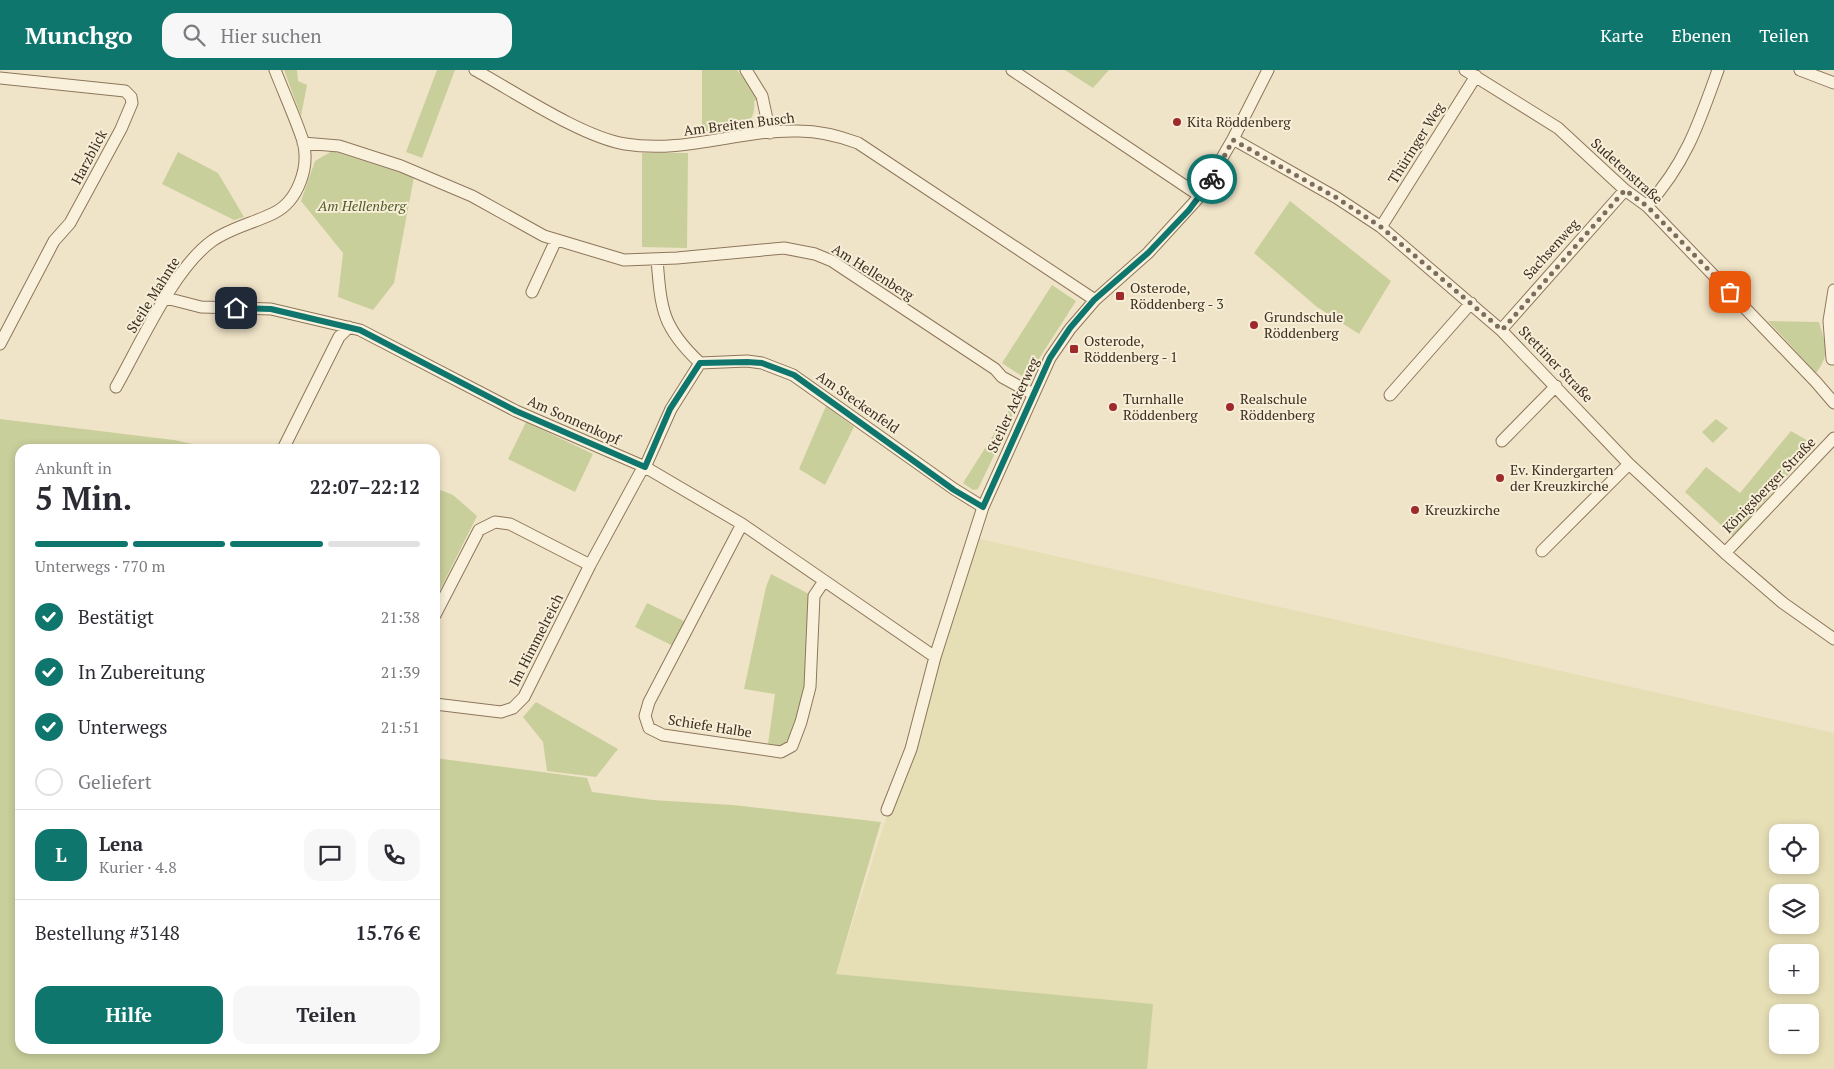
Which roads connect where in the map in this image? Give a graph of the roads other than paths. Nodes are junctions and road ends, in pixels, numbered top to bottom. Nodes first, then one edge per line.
1 (275, 70) edge
2 (476, 70) edge
3 (746, 70) edge
4 (1012, 70) edge
5 (1268, 70) edge
6 (1465, 70) edge
7 (1718, 70) edge
8 (1800, 70) edge
9 (1476, 76) junction
10 (0, 78) edge
11 (1834, 83) edge
12 (770, 133) junction
13 (1233, 140) junction
14 (303, 143) junction
15 (1625, 190) junction
16 (1200, 196) junction
17 (1647, 206) junction
18 (1381, 227) junction
19 (556, 240) junction
20 (657, 259) junction
21 (1834, 290) edge
22 (532, 292) dead end
23 (166, 298) junction
24 (1094, 300) junction
25 (1471, 303) junction
26 (349, 327) junction
27 (1502, 330) junction
28 (0, 344) edge
29 (1832, 359) dead end
30 (700, 363) junction
31 (1556, 386) junction
32 (116, 387) dead end
33 (1033, 394) junction
34 (1390, 395) dead end
35 (1834, 403) edge
36 (1834, 438) edge
37 (1502, 441) dead end
38 (286, 444) edge
39 (1629, 464) junction
40 (645, 467) junction
41 (983, 507) junction
42 (742, 524) junction
43 (1542, 551) dead end
44 (1725, 553) junction
45 (590, 565) junction
46 (824, 581) junction
47 (440, 605) edge
48 (1834, 639) edge
49 (934, 657) junction
50 (440, 705) edge
51 (887, 810) dead end

1 - 14 street, Steile Mahnte
2 - 12 street, Am Breiten Busch
3 - 12 street
4 - 16 street
5 - 13 street, Steiler Ackerweg
6 - 9 street, Sudetenstraße
7 - 17 street
8 - 11 street
9 - 15 street, Sudetenstraße
9 - 18 street, Thüringer Weg
10 - 28 street, Harzblick
12 - 24 street, Am Breiten Busch
13 - 16 street, Steiler Ackerweg
13 - 18 street, Stettiner Straße
14 - 19 street, Am Hellenberg
14 - 23 street, Steile Mahnte
15 - 17 street, Sudetenstraße
15 - 27 street, Sachsenweg
16 - 24 street, Steiler Ackerweg
17 - 35 street, Sudetenstraße
18 - 25 street, Stettiner Straße
19 - 20 street, Am Hellenberg
19 - 22 street
20 - 30 street
20 - 33 street, Am Hellenberg
21 - 29 street
23 - 26 street, Am Sonnenkopf
23 - 32 street, Steile Mahnte
24 - 33 street, Steiler Ackerweg
25 - 27 street, Stettiner Straße
25 - 34 street
26 - 38 street
26 - 40 street, Am Sonnenkopf
27 - 31 street, Stettiner Straße
30 - 40 street
30 - 41 street, Am Steckenfeld
31 - 37 street
31 - 39 street, Stettiner Straße
33 - 41 street, Steiler Ackerweg
36 - 44 street, Königsberger Straße
39 - 43 street
39 - 44 street, Stettiner Straße
40 - 42 street, Am Sonnenkopf
40 - 45 street, Im Himmelreich
41 - 49 street, Steiler Ackerweg
42 - 46 street, Am Sonnenkopf
42 - 46 street, Schiefe Halbe
44 - 48 street, Stettiner Straße
45 - 47 street
45 - 50 street, Im Himmelreich
46 - 49 street, Am Sonnenkopf
49 - 51 street, Steiler Ackerweg

